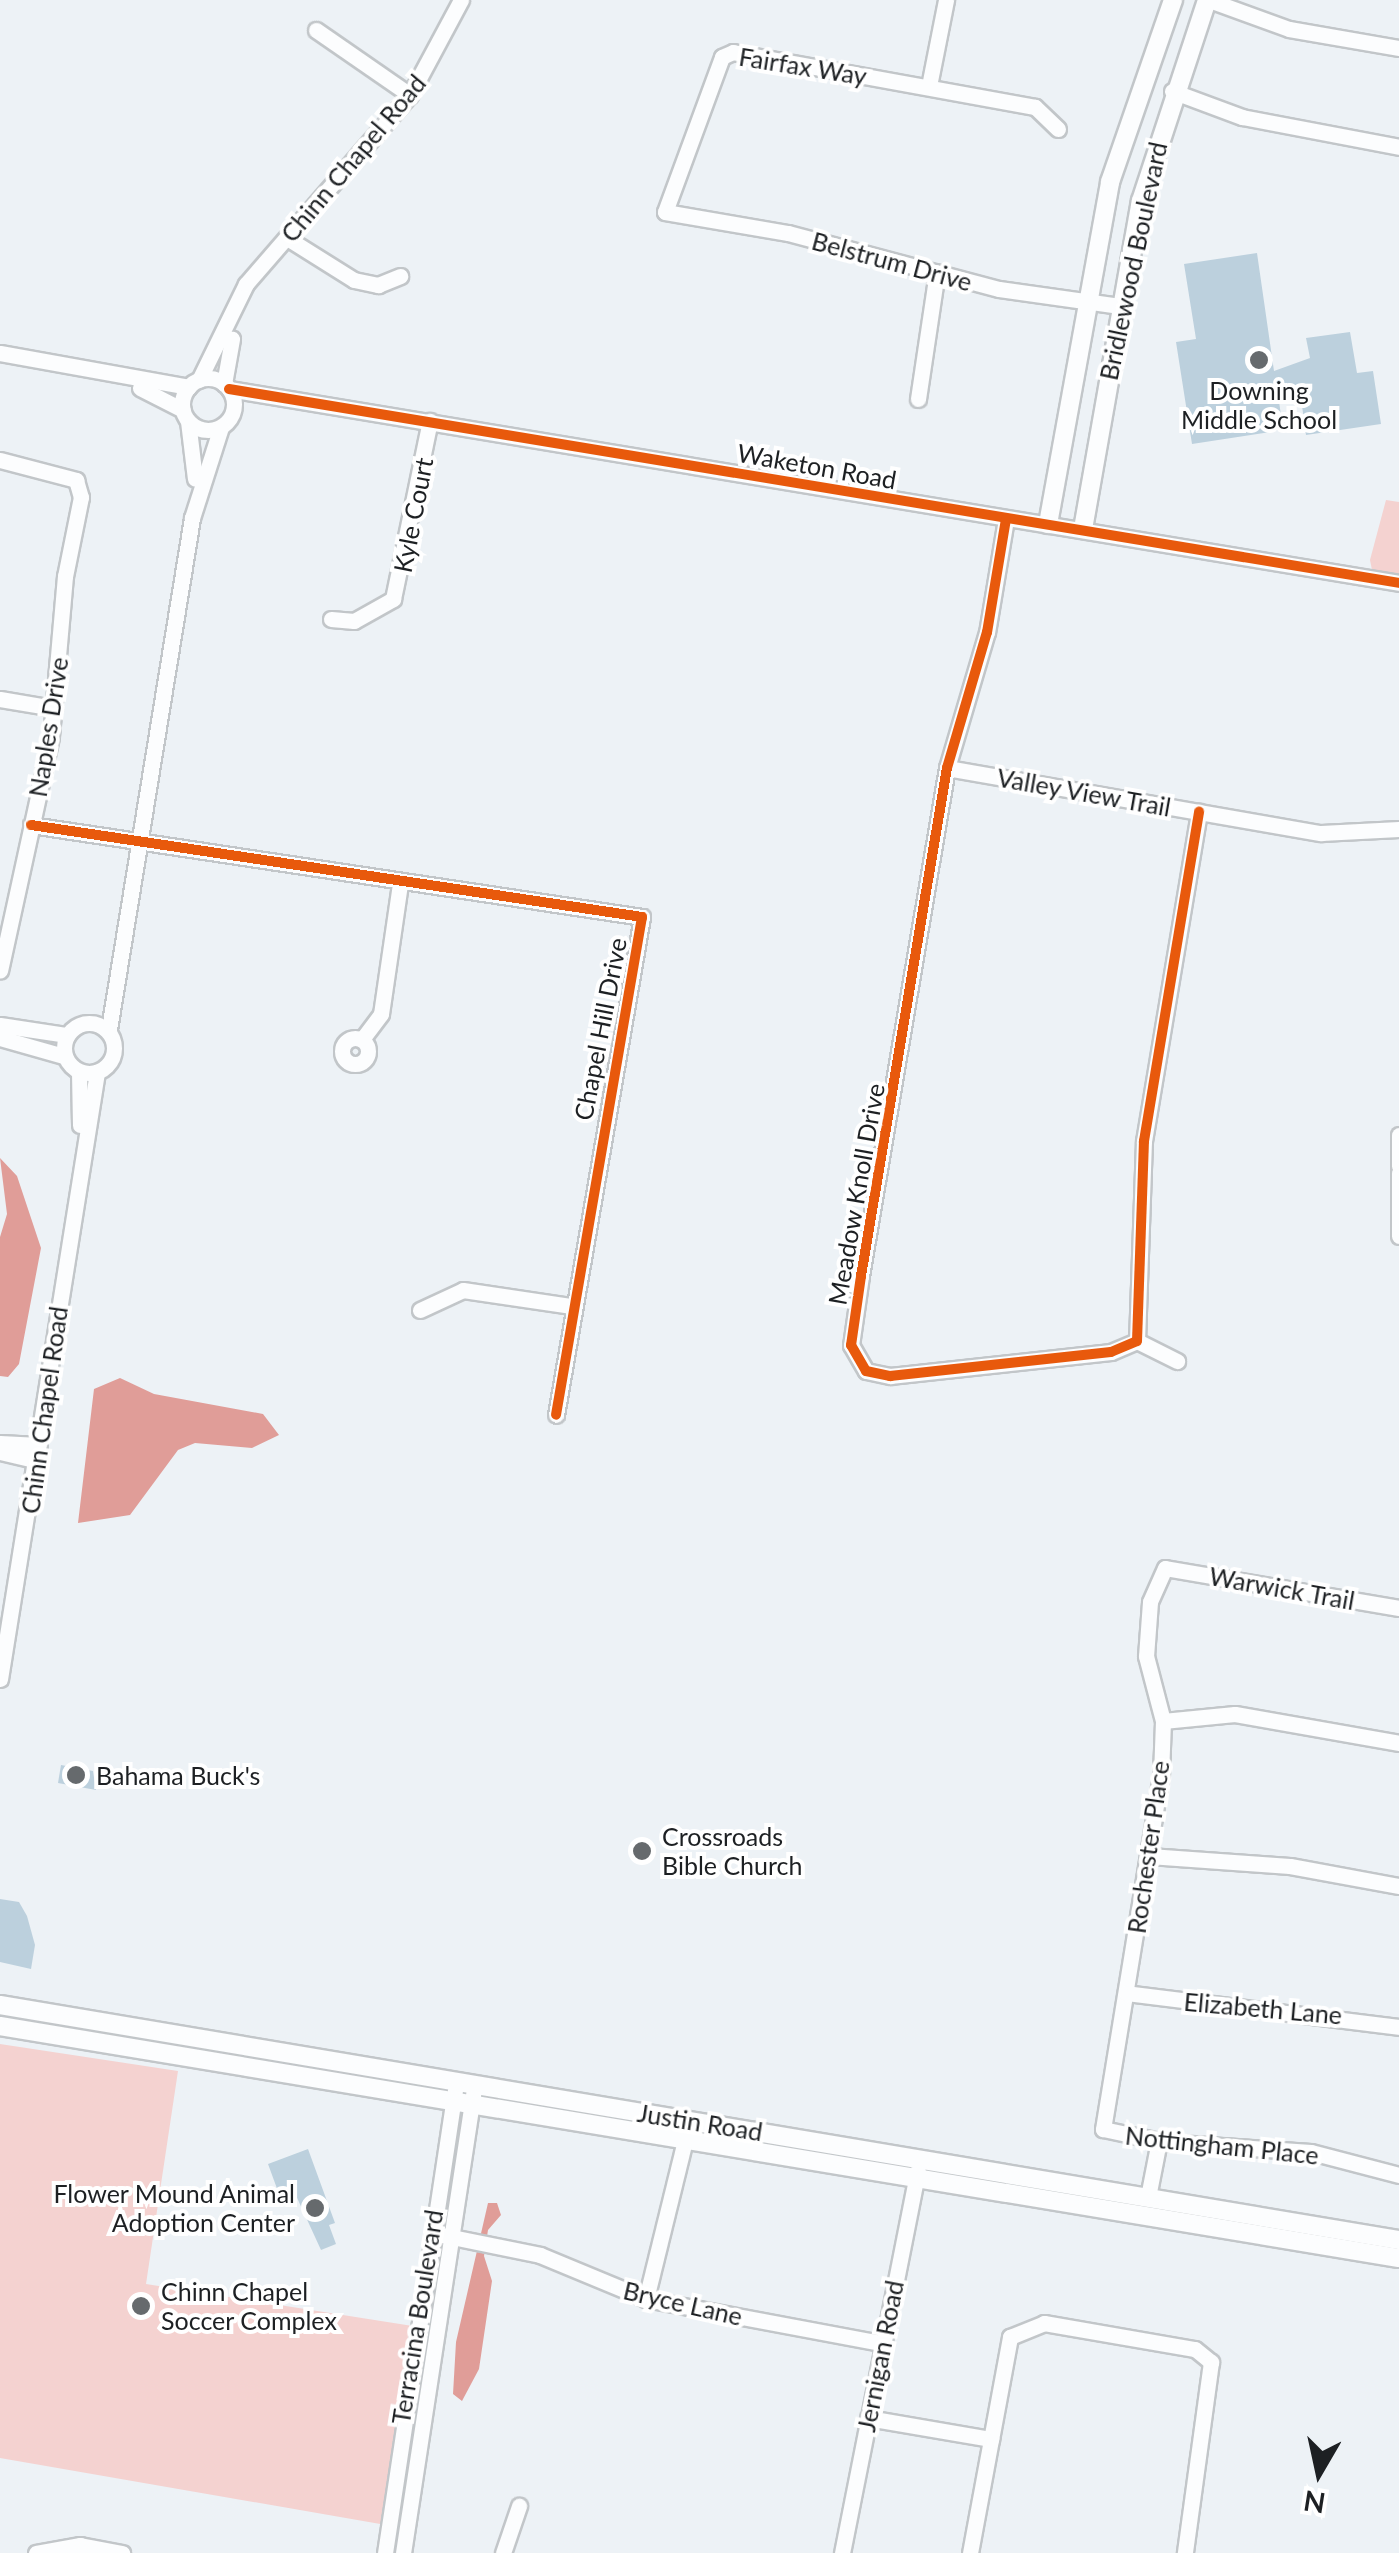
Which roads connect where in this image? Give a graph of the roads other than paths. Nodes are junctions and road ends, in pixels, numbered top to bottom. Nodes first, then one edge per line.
1 (461, 0) edge
2 (946, 0) edge
3 (1173, 0) edge
4 (1208, 0) edge
5 (316, 30) dead end
6 (1399, 48) edge
7 (929, 86) junction
8 (1172, 91) junction
9 (410, 95) junction
10 (1058, 129) dead end
11 (1399, 146) edge
12 (666, 212) joint
13 (287, 238) junction
14 (937, 272) junction
15 (400, 276) dead end
16 (1089, 300) junction
17 (1120, 306) junction
18 (234, 310) junction
19 (0, 353) edge
20 (75, 366) junction
21 (194, 384) junction
22 (226, 387) junction
23 (282, 398) junction
24 (918, 399) dead end
25 (232, 412) junction
26 (185, 415) junction
27 (430, 421) junction
28 (221, 427) junction
29 (0, 460) edge
30 (192, 518) junction
31 (1006, 519) junction
32 (1048, 524) junction
33 (1083, 529) junction
34 (1399, 583) edge
35 (331, 619) dead end
36 (0, 699) edge
37 (54, 708) junction
38 (947, 768) junction
39 (1198, 812) junction
40 (31, 825) junction
41 (1399, 829) edge
42 (138, 840) junction
43 (400, 884) junction
44 (117, 970) junction
45 (0, 971) edge
46 (87, 1022) junction
47 (0, 1025) edge
48 (109, 1029) junction
49 (67, 1035) junction
50 (0, 1038) edge
51 (363, 1038) dead end
52 (63, 1056) junction
53 (79, 1072) junction
54 (98, 1072) junction
55 (1399, 1135) edge
56 (81, 1139) junction
57 (1399, 1170) edge
58 (1399, 1236) edge
59 (572, 1306) junction
60 (420, 1310) dead end
61 (1137, 1341) junction
62 (1177, 1361) dead end
63 (556, 1416) dead end
64 (0, 1443) edge
65 (0, 1452) edge
66 (38, 1452) junction
67 (1165, 1568) joint
68 (1399, 1608) edge
69 (0, 1680) edge
70 (1163, 1721) junction
71 (1399, 1743) edge
72 (1149, 1856) junction
73 (1399, 1886) edge
74 (1126, 1993) junction
75 (0, 2006) edge
76 (0, 2026) edge
77 (1399, 2027) edge
78 (464, 2092) junction
79 (1103, 2129) joint
80 (685, 2140) junction
81 (1159, 2141) junction
82 (920, 2158) junction
83 (1399, 2174) edge
84 (916, 2179) junction
85 (1148, 2197) junction
86 (431, 2232) junction
87 (452, 2238) junction
88 (1399, 2240) edge
89 (1399, 2258) edge
90 (646, 2299) junction
91 (882, 2343) junction
92 (868, 2418) junction
93 (991, 2440) junction
94 (518, 2506) dead end
95 (36, 2553) edge
96 (122, 2553) edge
97 (385, 2553) edge
98 (403, 2553) edge
99 (503, 2553) edge
100 (842, 2553) edge
101 (970, 2553) edge
102 (1185, 2553) edge

1 - 9 street, Chinn Chapel Road
2 - 7 street
3 - 16 main road, Bridlewood Boulevard
4 - 6 street
4 - 8 main road, Bridlewood Boulevard
5 - 9 street
7 - 10 street
7 - 12 street, Fairfax Way
8 - 11 street
8 - 17 main road, Bridlewood Boulevard
9 - 13 street, Chinn Chapel Road
12 - 14 street, Belstrum Drive
13 - 15 street
13 - 18 street, Chinn Chapel Road
14 - 16 street, Belstrum Drive
14 - 24 street
16 - 17 street, Belstrum Drive
16 - 32 main road, Bridlewood Boulevard
17 - 33 main road, Bridlewood Boulevard
18 - 21 street, Chinn Chapel Road
18 - 22 street, Chinn Chapel Road
19 - 20 street
20 - 21 street
20 - 26 street
21 - 22 street
21 - 26 street
22 - 23 street, Waketon Road
22 - 25 street
23 - 25 street, Waketon Road
23 - 27 street, Waketon Road
25 - 28 street
26 - 28 street
26 - 30 street
27 - 31 street, Waketon Road
27 - 35 street, Kyle Court
28 - 30 street
29 - 37 street, Naples Drive
30 - 42 street
31 - 32 street, Waketon Road
31 - 38 street, Meadow Knoll Drive
32 - 33 street, Waketon Road
33 - 34 street, Waketon Road
36 - 37 street
37 - 40 street, Naples Drive
38 - 39 street, Valley View Trail
38 - 61 street, Meadow Knoll Drive
39 - 41 street, Valley View Trail
39 - 61 street
40 - 42 street, Chapel Hill Drive
40 - 45 street, Naples Drive
42 - 43 street, Chapel Hill Drive
42 - 44 street
43 - 51 street
43 - 59 street, Chapel Hill Drive
44 - 46 street
44 - 48 street
46 - 48 street
46 - 49 street
47 - 49 street
48 - 54 street
49 - 52 street
50 - 52 street
52 - 53 street
53 - 54 street
53 - 56 street, Chinn Chapel Road
54 - 56 street, Chinn Chapel Road
55 - 57 street
56 - 66 street, Chinn Chapel Road
57 - 58 street
59 - 60 street
59 - 63 street, Chapel Hill Drive
61 - 62 street
64 - 66 street
65 - 66 street
66 - 69 street, Chinn Chapel Road
67 - 68 street, Warwick Trail
67 - 70 street, Rochester Place
70 - 71 street
70 - 72 street, Rochester Place
72 - 73 street
72 - 74 street, Rochester Place
74 - 77 street, Elizabeth Lane
74 - 79 street, Rochester Place
75 - 78 main road, Justin Road
76 - 78 main road, Justin Road
78 - 80 main road, Justin Road
78 - 82 main road, Justin Road
78 - 86 street, Terracina Boulevard
78 - 87 street, Terracina Boulevard
79 - 81 street, Nottingham Place
80 - 84 main road, Justin Road
80 - 90 street
81 - 83 street, Nottingham Place
81 - 85 street
82 - 84 street, Jernigan Road
82 - 85 main road, Justin Road
84 - 89 main road, Justin Road
84 - 91 street, Jernigan Road
85 - 88 main road, Justin Road
86 - 87 street, Bryce Lane
86 - 97 street, Terracina Boulevard
87 - 90 street, Bryce Lane
87 - 98 street, Terracina Boulevard
90 - 91 street, Bryce Lane
91 - 92 street, Jernigan Road
92 - 93 street
92 - 100 street, Jernigan Road
93 - 101 street
93 - 102 street
94 - 99 street
95 - 96 street

